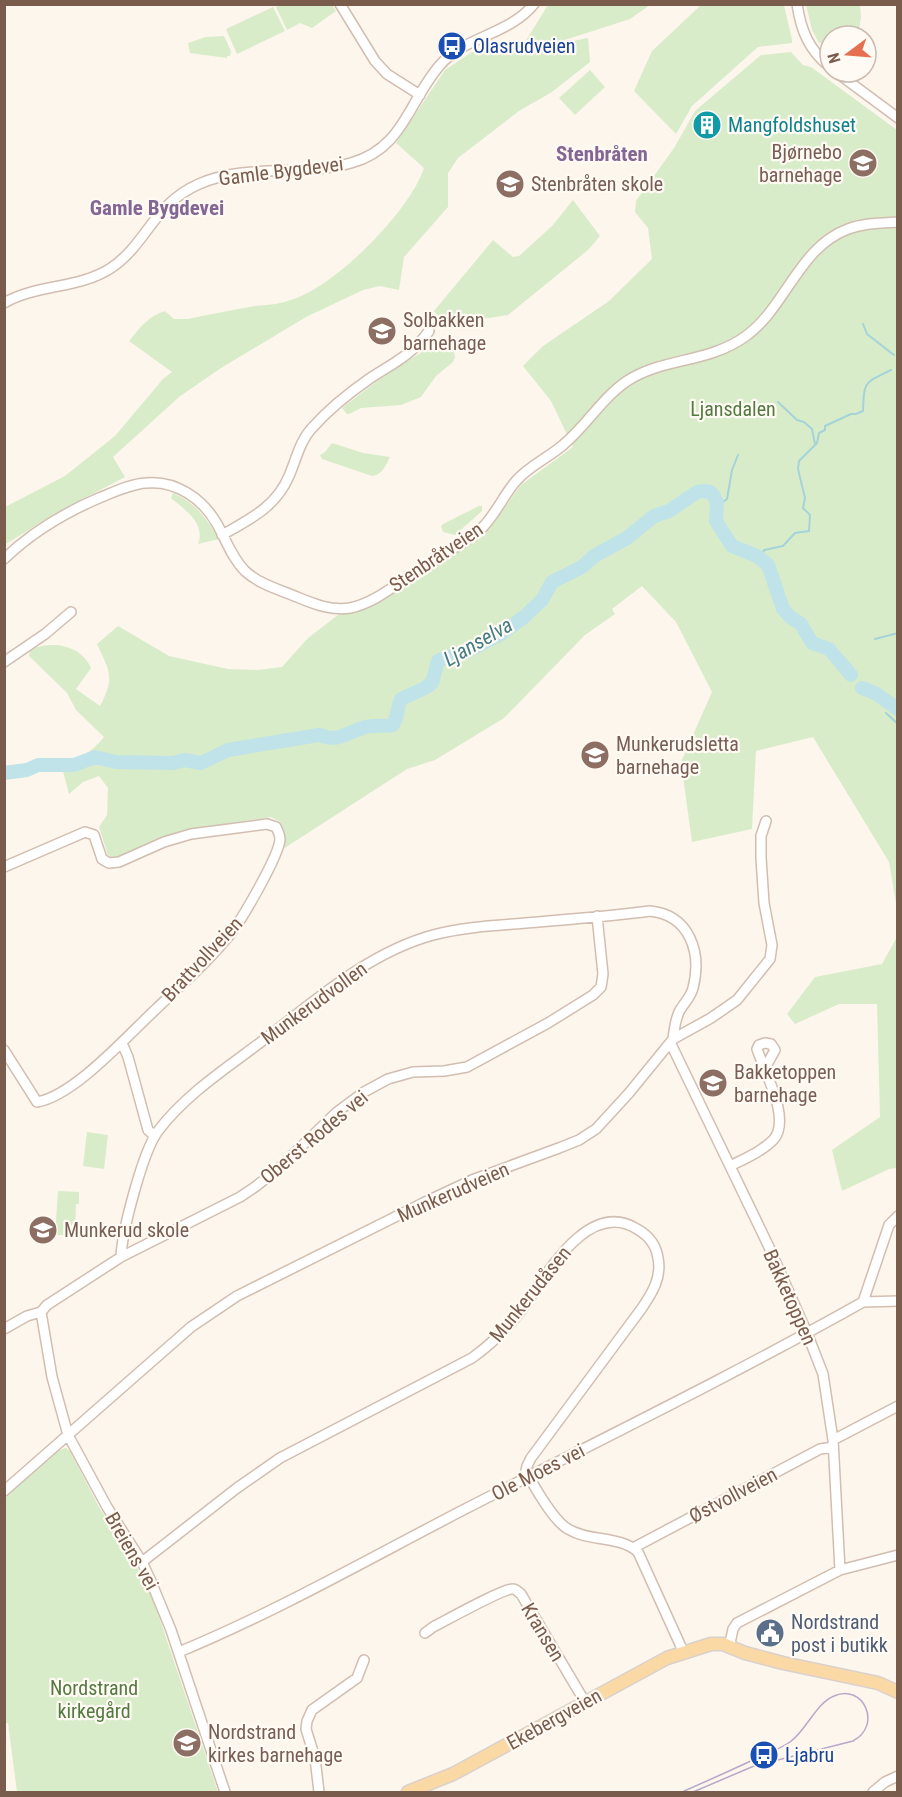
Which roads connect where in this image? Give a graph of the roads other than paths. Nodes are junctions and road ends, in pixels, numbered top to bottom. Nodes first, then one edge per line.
1 (340, 4) edge
2 (534, 4) edge
3 (797, 4) edge
4 (818, 57) edge
5 (852, 84) edge
6 (420, 95) junction
7 (897, 118) edge
8 (897, 222) edge
9 (4, 303) edge
10 (429, 331) dead end
11 (222, 535) junction
12 (4, 560) edge
13 (71, 612) dead end
14 (4, 662) edge
15 (766, 821) dead end
16 (4, 867) edge
17 (597, 916) junction
18 (672, 1042) junction
19 (122, 1043) junction
20 (4, 1050) edge
21 (765, 1068) dead end
22 (155, 1136) junction
23 (730, 1166) junction
24 (897, 1216) edge
25 (122, 1257) junction
26 (897, 1301) edge
27 (863, 1302) junction
28 (41, 1312) junction
29 (4, 1329) edge
30 (807, 1333) junction
31 (897, 1406) edge
32 (68, 1435) junction
33 (833, 1444) junction
34 (526, 1478) junction
35 (4, 1491) edge
36 (633, 1548) junction
37 (897, 1555) edge
38 (142, 1562) junction
39 (840, 1570) junction
40 (425, 1634) dead end
41 (729, 1648) junction
42 (682, 1651) junction
43 (179, 1652) junction
44 (364, 1660) dead end
45 (897, 1692) edge
46 (585, 1702) junction
47 (897, 1776) edge
48 (225, 1792) edge
49 (319, 1792) edge
50 (408, 1792) edge
51 (873, 1792) edge

1 - 6 street
2 - 6 street, Gamle Bygdevei
3 - 4 street
5 - 7 street
6 - 9 street, Gamle Bygdevei
8 - 11 street, Stenbråtveien
10 - 11 street
11 - 12 street, Stenbråtveien
13 - 14 street
15 - 18 street, Munkerudveien
16 - 19 street, Brattvollveien
17 - 18 street, Munkerudvollen
17 - 22 street, Munkerudvollen
17 - 25 street, Oberst Rodes vei
18 - 23 street, Bakketoppen
18 - 32 street, Munkerudveien
19 - 20 street, Brattvollveien
19 - 22 street
21 - 23 street
22 - 25 street, Munkerudvollen
23 - 30 street, Bakketoppen
24 - 27 street
25 - 28 street, Oberst Rodes vei
26 - 27 street, Ole Moes vei
27 - 30 street, Ole Moes vei
28 - 29 street, Oberst Rodes vei
28 - 32 street, Breiens vei
30 - 33 street, Bakketoppen
30 - 34 street, Ole Moes vei
31 - 33 street, Østvollveien
32 - 35 street, Munkerudveien
32 - 38 street, Breiens vei
33 - 36 street, Østvollveien
33 - 39 street, Bakketoppen
34 - 36 street
34 - 38 street, Munkerudåsen
34 - 43 street, Ole Moes vei
36 - 42 street
37 - 39 street
38 - 43 street, Breiens vei
39 - 41 street
40 - 46 street, Kransen
41 - 42 main road, Ekebergveien
41 - 45 main road, Ekebergveien
42 - 46 main road, Ekebergveien
43 - 48 street, Breiens vei
44 - 49 street
46 - 50 main road, Ekebergveien
47 - 51 street

